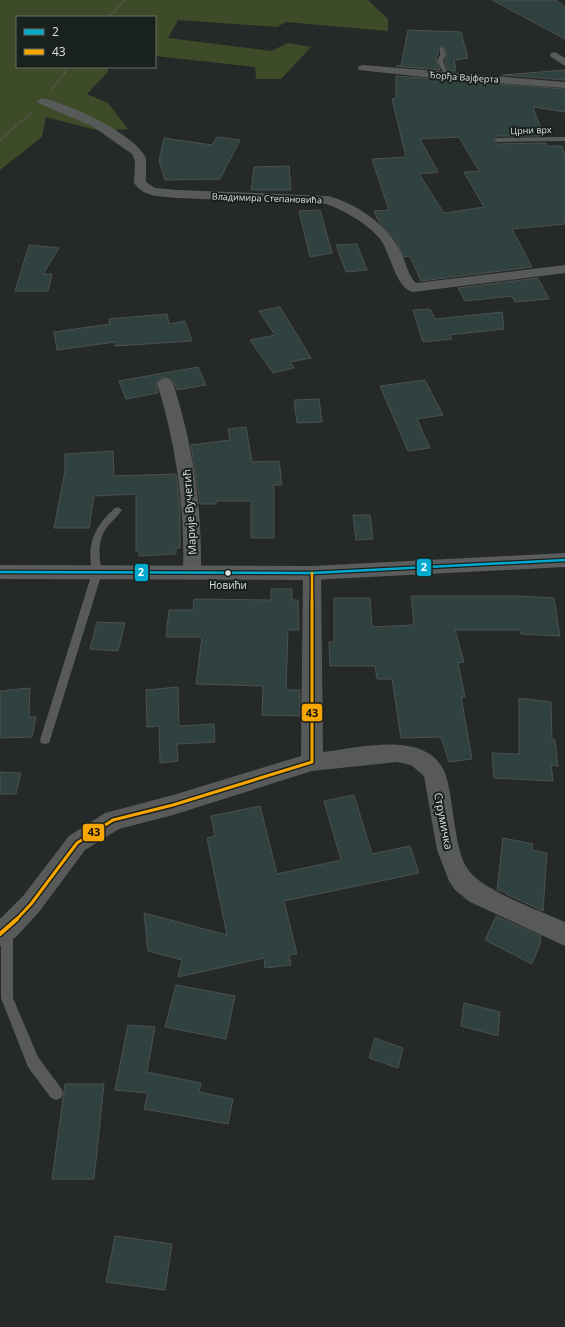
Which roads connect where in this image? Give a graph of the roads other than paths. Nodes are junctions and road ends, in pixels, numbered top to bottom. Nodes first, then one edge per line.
1 (442, 48) dead end
2 (555, 55) dead end
3 (565, 63) edge
4 (362, 68) dead end
5 (447, 75) junction
6 (565, 85) edge
7 (42, 101) road end
8 (565, 139) edge
9 (497, 140) dead end
10 (565, 269) edge
11 (165, 383) dead end
12 (118, 510) dead end
13 (565, 560) edge
14 (0, 572) edge
15 (192, 572) junction
16 (97, 573) junction
17 (312, 573) junction
18 (45, 740) dead end
19 (312, 762) junction
20 (3, 932) edge
21 (565, 934) edge
22 (56, 1093) dead end

1 - 5 lane
2 - 3 street
4 - 5 street, Ђорђа Вајферта
5 - 6 street, Ђорђа Вајферта
7 - 10 street, Владимира Степановића
8 - 9 lane, Црни врх
11 - 15 street, Марије Вучетић
12 - 16 lane
13 - 17 street
14 - 16 street
15 - 16 street
15 - 17 street
16 - 18 lane
17 - 19 street
19 - 20 street, Струмичка
19 - 21 street, Струмичка
20 - 22 lane

